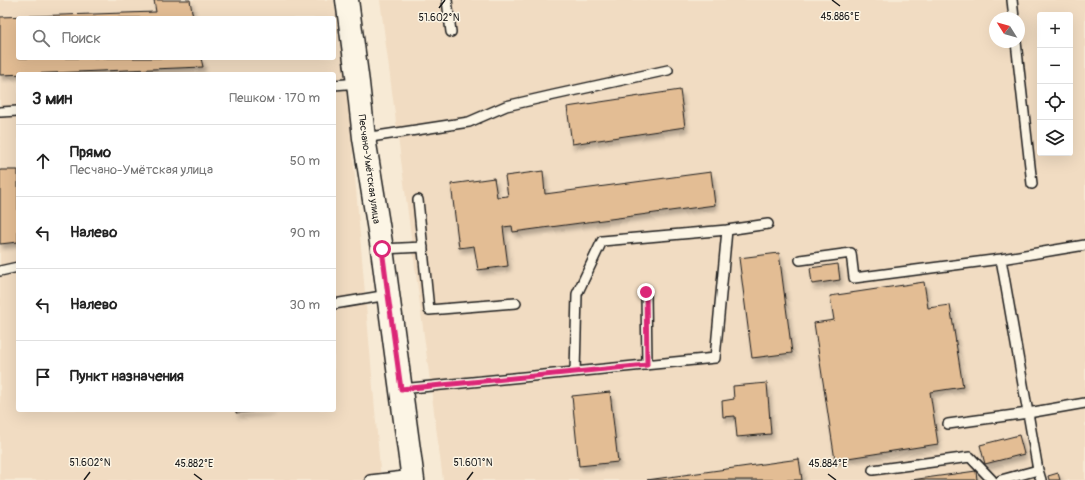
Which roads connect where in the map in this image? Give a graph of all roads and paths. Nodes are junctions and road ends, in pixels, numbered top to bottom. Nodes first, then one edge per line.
1 (347, 0) edge
2 (446, 0) edge
3 (1012, 0) edge
4 (1013, 12) edge
5 (451, 32) dead end
6 (1017, 48) edge
7 (668, 70) dead end
8 (358, 83) junction
9 (336, 85) edge
10 (16, 111) edge
11 (0, 112) edge
12 (364, 138) junction
13 (1032, 184) dead end
14 (418, 200) dead end
15 (768, 224) dead end
16 (727, 230) junction
17 (1085, 245) edge
18 (423, 247) junction
19 (382, 249) junction
20 (1001, 259) junction
21 (800, 260) dead end
22 (16, 267) edge
23 (0, 271) edge
24 (646, 292) dead end
25 (388, 295) junction
26 (516, 303) dead end
27 (336, 304) edge
28 (647, 365) junction
29 (576, 372) junction
30 (401, 389) junction
31 (1085, 403) edge
32 (1028, 413) junction
33 (948, 424) dead end
34 (873, 470) dead end
35 (1038, 470) junction
36 (413, 477) edge
37 (370, 480) edge
38 (992, 480) edge
39 (1001, 480) edge
40 (1041, 480) edge

1 - 8 main road, Песчано-Умётская улица
2 - 5 lane
3 - 4 lane
6 - 13 lane
7 - 12 lane
8 - 9 lane
8 - 12 main road, Песчано-Умётская улица
10 - 11 lane
12 - 19 main road, Песчано-Умётская улица
14 - 18 lane
15 - 16 lane
16 - 28 lane
16 - 29 lane
17 - 20 lane
18 - 19 lane
18 - 26 lane
19 - 25 main road, Песчано-Умётская улица
20 - 21 lane
20 - 32 lane
22 - 23 lane
24 - 28 lane
25 - 27 lane
25 - 30 main road, Песчано-Умётская улица
28 - 29 lane
29 - 30 lane
30 - 36 main road, Песчано-Умётская улица
31 - 32 lane
32 - 33 lane
32 - 35 lane
34 - 38 lane
35 - 39 lane
35 - 40 lane
36 - 37 lane

